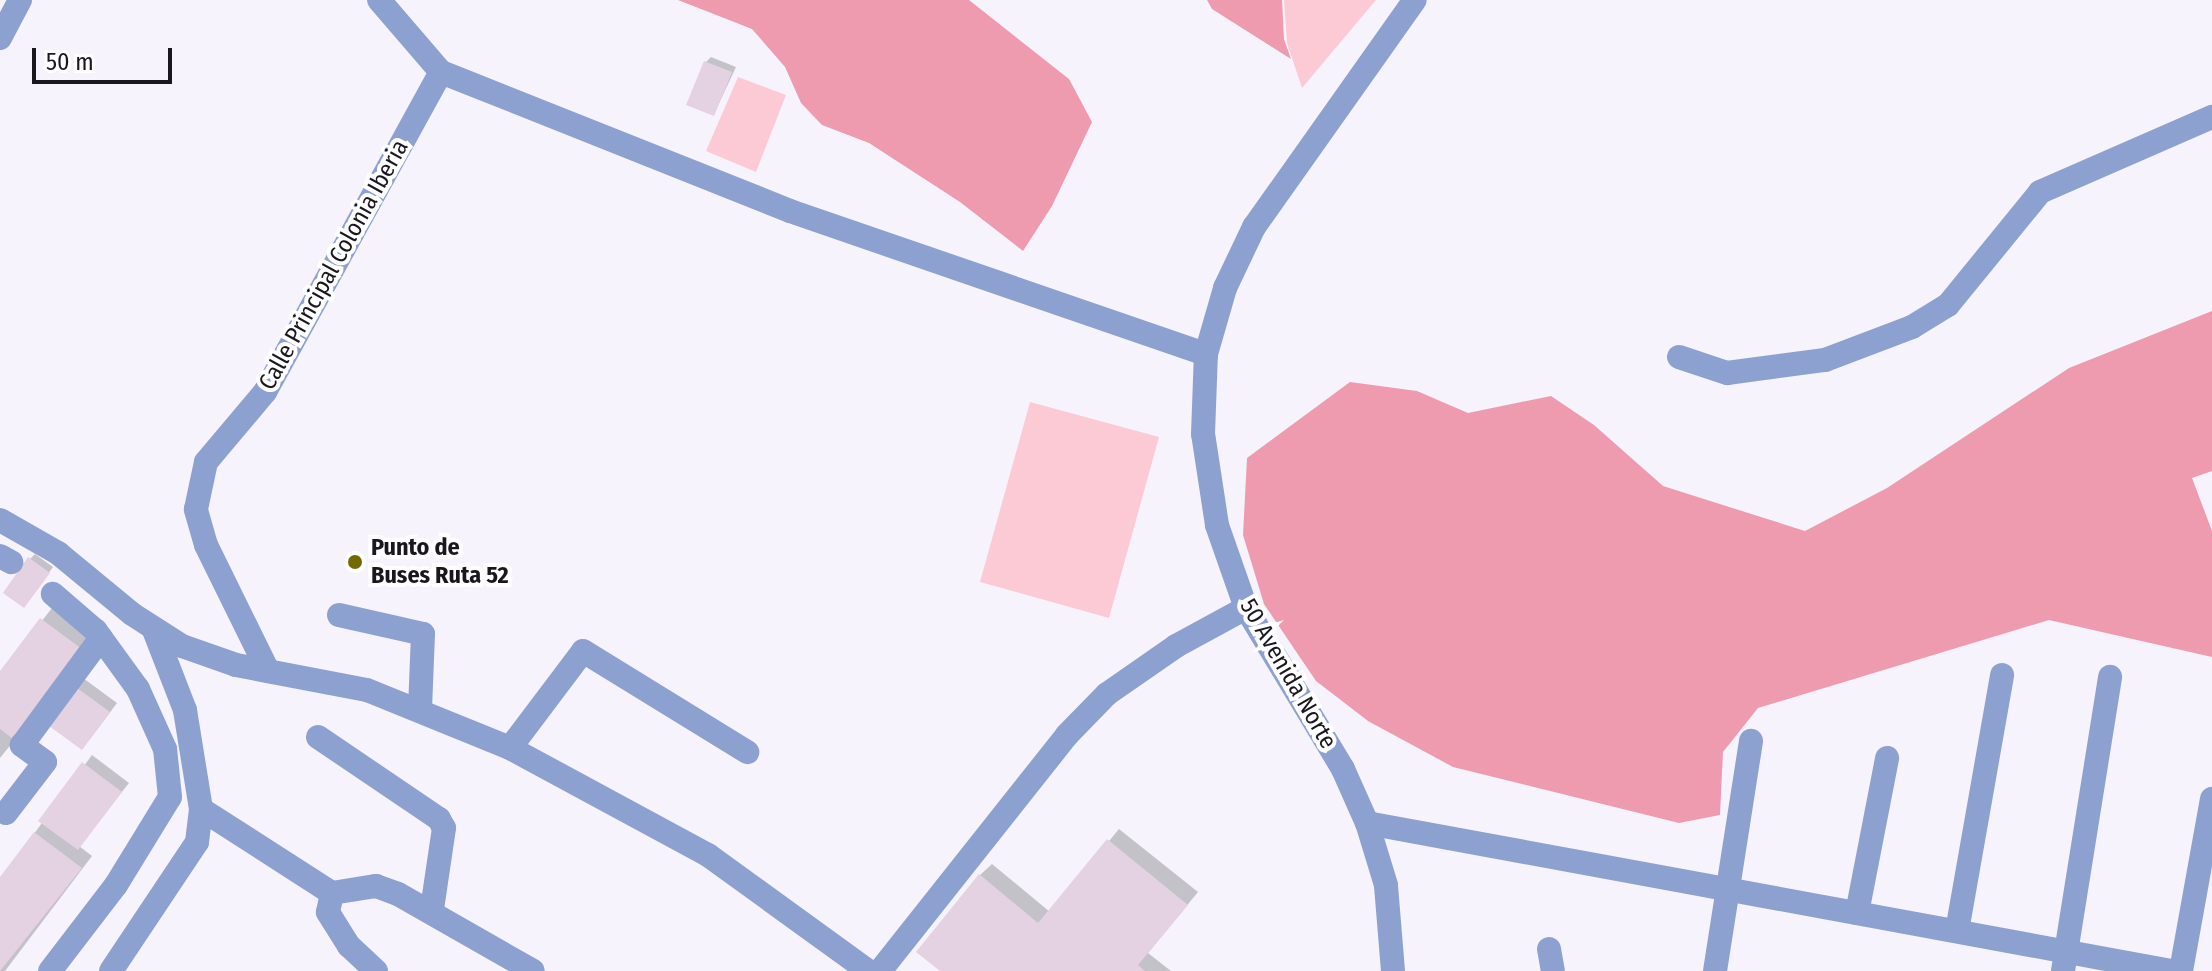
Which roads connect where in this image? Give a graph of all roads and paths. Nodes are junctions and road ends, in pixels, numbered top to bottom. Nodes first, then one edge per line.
1 (20, 0) edge
2 (1415, 0) edge
3 (389, 5) edge
4 (0, 38) edge
5 (441, 72) junction
6 (2212, 117) edge
7 (1206, 354) junction
8 (1679, 357) dead end
9 (0, 520) edge
10 (53, 594) dead end
11 (1246, 608) junction
12 (339, 615) dead end
13 (154, 630) junction
14 (101, 638) junction
15 (268, 671) junction
16 (2002, 675) dead end
17 (2110, 677) dead end
18 (420, 708) junction
19 (318, 737) dead end
20 (1751, 741) dead end
21 (510, 748) junction
22 (747, 752) dead end
23 (1887, 758) dead end
24 (2212, 799) edge
25 (201, 809) junction
26 (6, 813) dead end
27 (1367, 823) junction
28 (1731, 890) junction
29 (332, 893) junction
30 (432, 909) junction
31 (1857, 913) junction
32 (1957, 931) junction
33 (2065, 961) edge
34 (50, 971) edge
35 (111, 971) edge
36 (376, 971) edge
37 (533, 971) edge
38 (868, 971) edge
39 (880, 971) edge
40 (1393, 971) edge
41 (1715, 971) edge
42 (2171, 971) edge
43 (2181, 971) edge

1 - 4 street
2 - 7 street, 50 Avenida Norte
3 - 5 street
5 - 7 street
5 - 15 street, Calle Principal Colonia Iberia
6 - 8 street
7 - 11 street, 50 Avenida Norte
9 - 13 street
10 - 14 street
11 - 27 street, 50 Avenida Norte
11 - 39 street
12 - 18 street
13 - 15 street
13 - 25 street
14 - 26 street
14 - 34 street
15 - 18 street
16 - 32 street
17 - 33 street
18 - 21 street
19 - 30 street
20 - 28 street
21 - 22 street
21 - 38 street
23 - 31 street
24 - 43 street
25 - 29 street
25 - 35 street
27 - 28 street
27 - 40 street, 50 Avenida Norte
28 - 31 street
28 - 41 street
29 - 30 street
29 - 36 street
30 - 37 street
31 - 32 street
32 - 33 street
33 - 42 street

